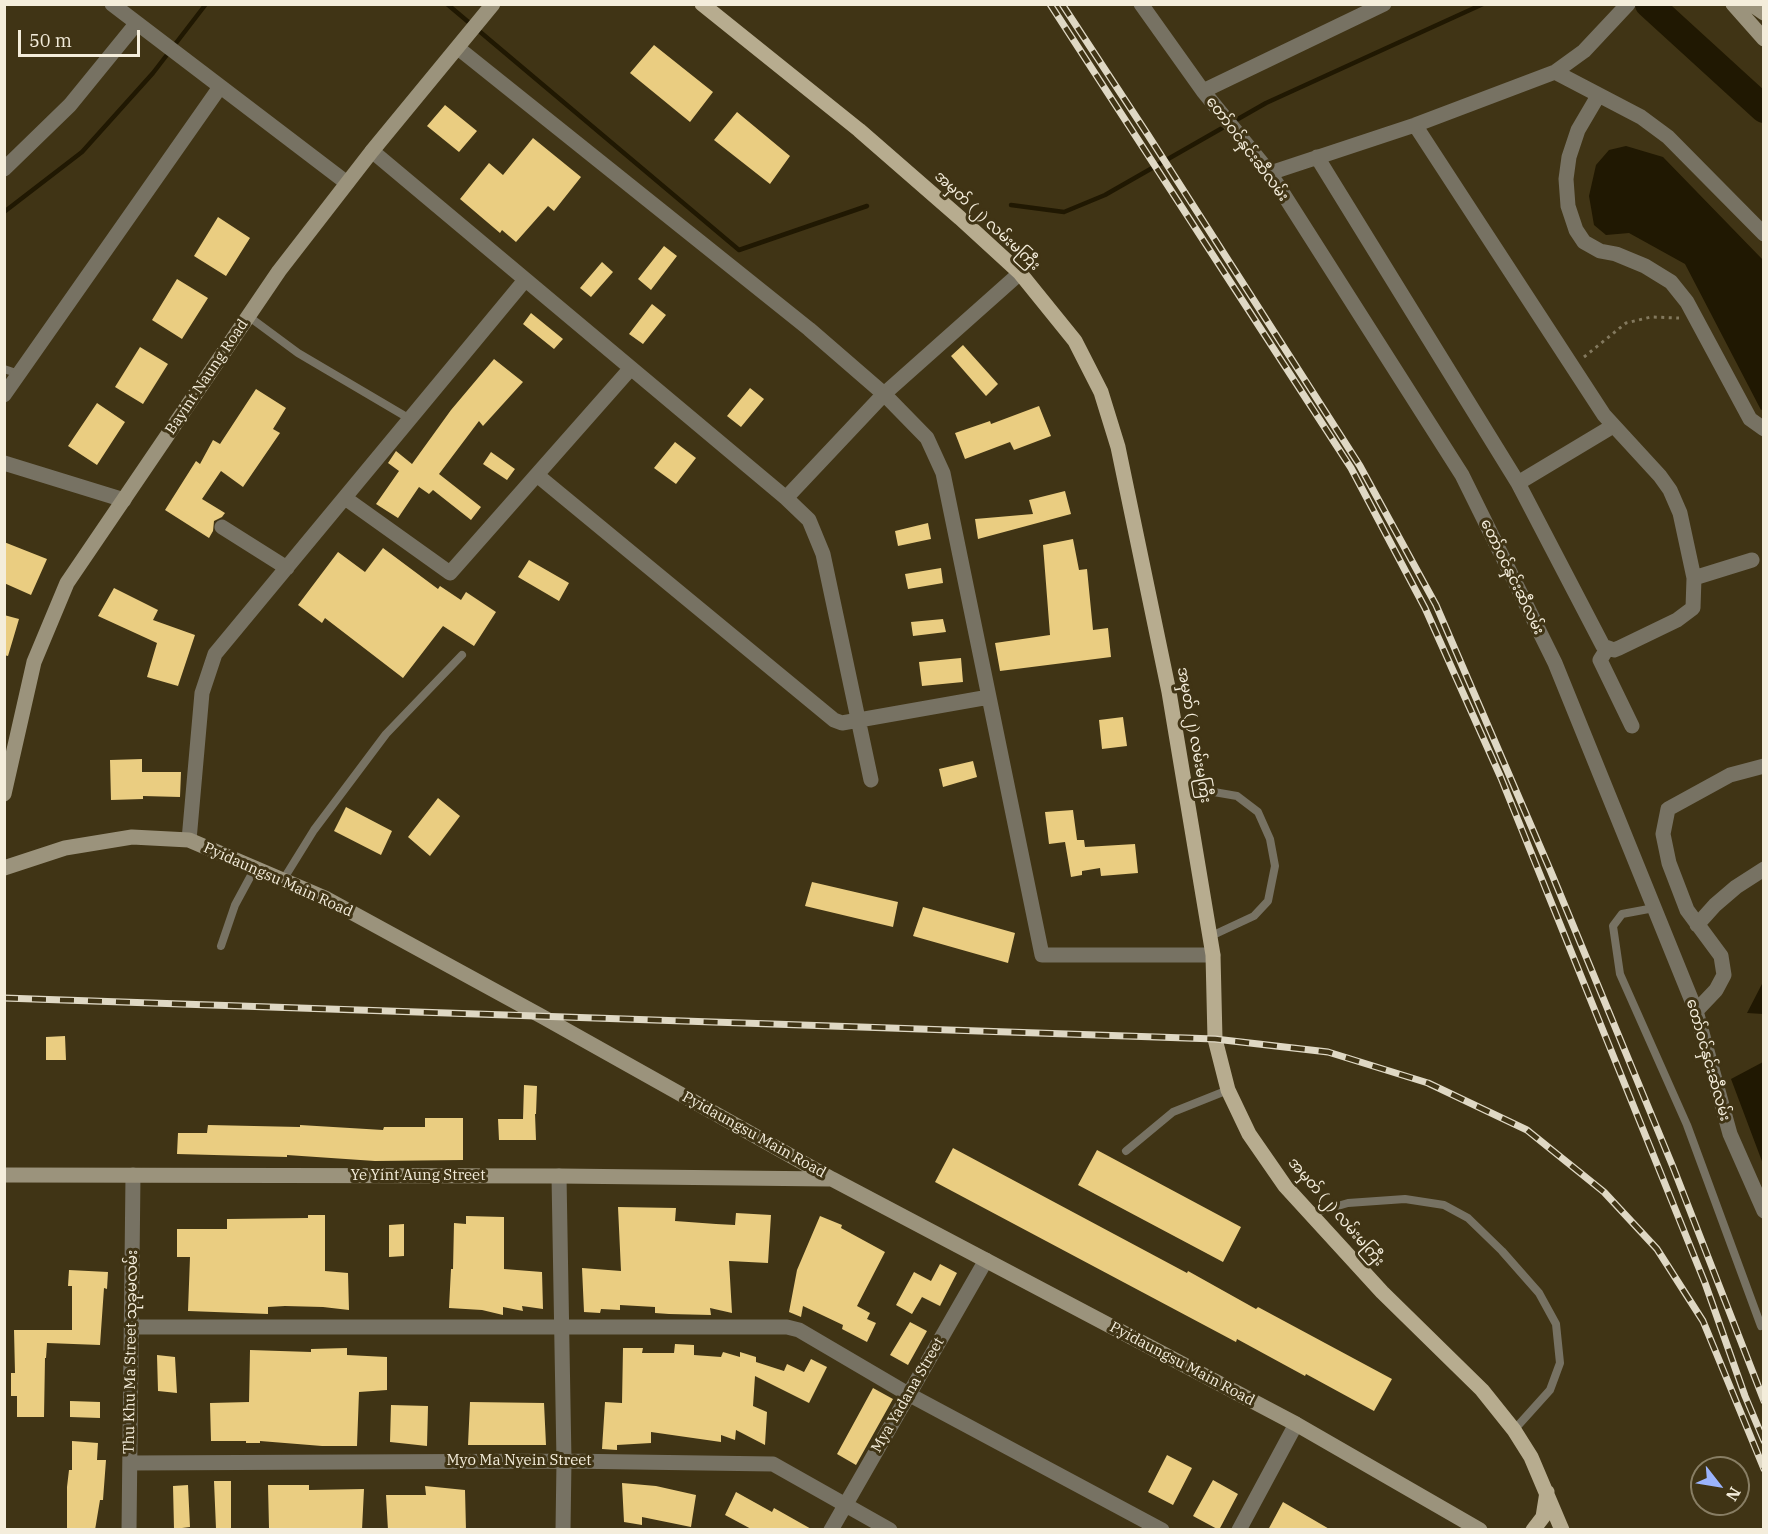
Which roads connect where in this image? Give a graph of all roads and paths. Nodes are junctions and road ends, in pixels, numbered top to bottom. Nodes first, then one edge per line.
1 (112, 4) edge
2 (493, 4) edge
3 (702, 4) edge
4 (1141, 4) edge
5 (1384, 4) edge
6 (1733, 4) edge
7 (1751, 4) edge
8 (1623, 10) edge
9 (1764, 13) edge
10 (136, 24) junction
11 (1764, 39) edge
12 (458, 48) junction
13 (1556, 72) junction
14 (220, 87) junction
15 (1203, 91) junction
16 (1598, 96) junction
17 (1415, 125) junction
18 (372, 151) junction
19 (1317, 157) junction
20 (4, 169) edge
21 (1270, 173) junction
22 (347, 183) junction
23 (1764, 234) edge
24 (1020, 273) junction
25 (525, 280) junction
26 (248, 316) junction
27 (1696, 318) junction
28 (1572, 366) junction
29 (631, 368) junction
30 (4, 369) edge
31 (20, 374) junction
32 (884, 394) junction
33 (4, 395) edge
34 (410, 419) junction
35 (1613, 426) junction
36 (1764, 429) edge
37 (4, 463) edge
38 (537, 476) junction
39 (1518, 483) junction
40 (345, 498) junction
41 (786, 498) junction
42 (124, 500) junction
43 (222, 527) dead end
44 (1752, 560) dead end
45 (286, 568) junction
46 (1694, 578) junction
47 (1607, 649) junction
48 (462, 655) dead end
49 (989, 697) junction
50 (858, 720) junction
51 (1632, 726) dead end
52 (1764, 766) edge
53 (871, 780) dead end
54 (1185, 787) junction
55 (4, 794) edge
56 (189, 840) junction
57 (4, 868) edge
58 (255, 868) junction
59 (1764, 868) edge
60 (283, 880) junction
61 (1654, 908) junction
62 (1697, 925) junction
63 (1208, 937) junction
64 (221, 946) dead end
65 (1213, 955) junction
66 (1696, 1011) junction
67 (1228, 1090) junction
68 (1126, 1151) dead end
69 (4, 1175) edge
70 (133, 1175) junction
71 (559, 1176) junction
72 (832, 1179) junction
73 (1764, 1211) edge
74 (1310, 1214) junction
75 (986, 1260) junction
76 (1761, 1326) dead end
77 (131, 1327) junction
78 (561, 1327) junction
79 (908, 1394) junction
80 (1296, 1424) junction
81 (1514, 1430) junction
82 (564, 1461) junction
83 (130, 1463) junction
84 (1547, 1491) junction
85 (845, 1505) junction
86 (129, 1530) edge
87 (563, 1530) edge
88 (831, 1530) edge
89 (890, 1530) edge
90 (1162, 1530) edge
91 (1239, 1530) edge
92 (1480, 1530) edge
93 (1533, 1530) edge
94 (1563, 1530) edge

1 - 10 street
2 - 12 main road, Bayint Naung Road
3 - 24 main road, အမှတ် (၂) လမ်းမကြီး
4 - 15 street, တော်ဝင်နှင်းဆီလမ်း
5 - 15 street
6 - 11 main road
7 - 9 main road
8 - 13 street
10 - 14 street
10 - 20 street
12 - 18 main road, Bayint Naung Road
12 - 32 street
13 - 16 street
13 - 17 street
14 - 22 street
14 - 31 street
15 - 21 street, တော်ဝင်နှင်းဆီလမ်း
16 - 23 street
16 - 27 street
17 - 19 street
17 - 28 street
18 - 22 main road, Bayint Naung Road
18 - 25 street
19 - 21 street
19 - 39 street
21 - 61 street, တော်ဝင်နှင်းဆီလမ်း
22 - 26 main road, Bayint Naung Road
24 - 32 street
24 - 54 main road, အမှတ် (၂) လမ်းမကြီး
25 - 29 street
25 - 34 street
26 - 34 lane
26 - 42 main road, Bayint Naung Road
27 - 28 path
27 - 36 street
28 - 35 street
29 - 38 street
29 - 41 street
30 - 31 lane
31 - 33 street
32 - 41 street
32 - 49 street
34 - 40 street
35 - 39 street
35 - 46 street
37 - 42 street
38 - 40 street
38 - 50 street
39 - 47 street
40 - 45 street
41 - 50 street
42 - 55 main road, Bayint Naung Road
43 - 45 street
44 - 46 street
45 - 56 street
46 - 47 street
47 - 51 street
48 - 60 lane
49 - 50 street
49 - 65 street
50 - 53 street
52 - 62 street
54 - 63 main road, အမှတ် (၂) လမ်းမကြီး
54 - 63 lane
56 - 57 main road, Pyidaungsu Main Road
56 - 58 main road, Pyidaungsu Main Road
58 - 60 main road, Pyidaungsu Main Road
58 - 64 lane
59 - 62 street
60 - 72 main road, Pyidaungsu Main Road
61 - 66 street, တော်ဝင်နှင်းဆီလမ်း
61 - 76 lane
62 - 66 street
63 - 65 main road, အမှတ် (၂) လမ်းမကြီး
65 - 67 main road, အမှတ် (၂) လမ်းမကြီး
66 - 73 street, တော်ဝင်နှင်းဆီလမ်း
67 - 68 lane
67 - 74 main road, အမှတ် (၂) လမ်းမကြီး
69 - 70 main road, Ye Yint Aung Street
70 - 71 main road, Ye Yint Aung Street
70 - 77 street, Thu Khu Ma Street သုခုမလမ်း
71 - 72 main road, Ye Yint Aung Street
71 - 78 street
72 - 75 main road, Pyidaungsu Main Road
74 - 81 main road, အမှတ် (၂) လမ်းမကြီး
74 - 81 lane
75 - 79 street, Mya Yadana Street
75 - 80 main road, Pyidaungsu Main Road
77 - 78 street
77 - 83 street, Thu Khu Ma Street သုခုမလမ်း
78 - 79 street
78 - 82 street
79 - 85 street, Mya Yadana Street
79 - 90 street
80 - 91 street
80 - 92 main road, Pyidaungsu Main Road
81 - 84 main road, အမှတ် (၂) လမ်းမကြီး
82 - 83 street, Myo Ma Nyein Street
82 - 85 street, Myo Ma Nyein Street
82 - 87 street
83 - 86 street, Thu Khu Ma Street သုခုမလမ်း
84 - 93 main road
84 - 94 main road, အမှတ် (၂) လမ်းမကြီး
85 - 88 street, Mya Yadana Street
85 - 89 street, Myo Ma Nyein Street

